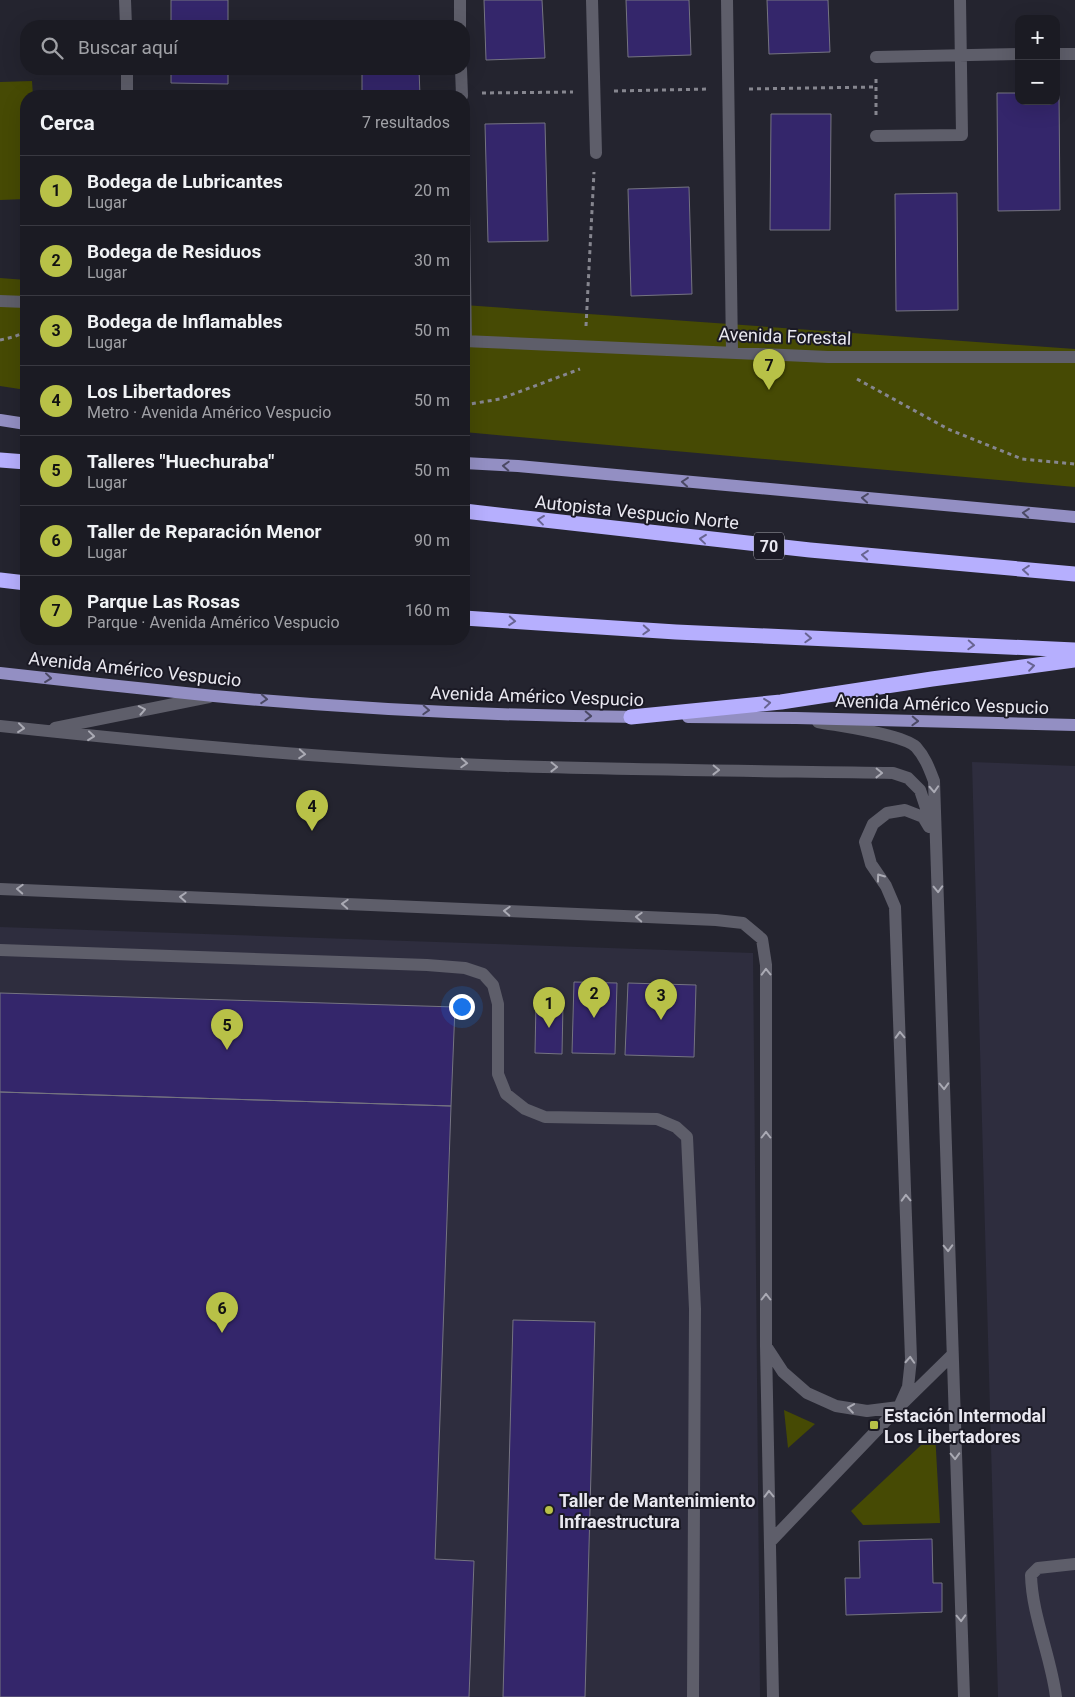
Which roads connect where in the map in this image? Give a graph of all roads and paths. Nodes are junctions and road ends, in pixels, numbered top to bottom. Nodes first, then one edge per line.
1 (125, 0) edge
2 (460, 0) edge
3 (592, 0) edge
4 (727, 0) edge
5 (960, 0) edge
6 (126, 20) edge
7 (460, 20) edge
8 (1015, 54) edge
9 (1060, 54) edge
10 (1075, 54) edge
11 (961, 56) junction
12 (876, 57) joint
13 (127, 75) edge
14 (461, 75) edge
15 (876, 87) junction
16 (728, 89) junction
17 (127, 90) edge
18 (462, 90) edge
19 (594, 91) junction
20 (470, 95) edge
21 (876, 136) joint
22 (596, 154) joint
23 (0, 301) edge
24 (20, 302) edge
25 (20, 334) edge
26 (0, 340) edge
27 (470, 341) edge
28 (585, 346) junction
29 (732, 352) junction
30 (828, 357) junction
31 (1075, 357) edge
32 (470, 404) edge
33 (0, 420) edge
34 (20, 423) edge
35 (0, 460) edge
36 (20, 462) edge
37 (470, 463) edge
38 (1075, 464) edge
39 (470, 512) edge
40 (1075, 517) edge
41 (1075, 574) edge
42 (0, 580) edge
43 (20, 582) edge
44 (470, 618) edge
45 (1075, 650) edge
46 (1075, 660) edge
47 (0, 672) edge
48 (215, 696) junction
49 (631, 717) junction
50 (796, 718) junction
51 (1075, 725) edge
52 (0, 726) edge
53 (42, 731) junction
54 (936, 840) junction
55 (0, 889) edge
56 (0, 950) edge
57 (766, 1346) junction
58 (952, 1355) junction
59 (899, 1407) junction
60 (770, 1542) junction
61 (1075, 1564) edge
62 (693, 1697) edge
63 (773, 1697) edge
64 (964, 1697) edge
65 (1056, 1697) edge

1 - 6 street
2 - 7 street
3 - 19 street
4 - 16 street
5 - 11 street
8 - 11 street
9 - 10 street
11 - 12 street
11 - 21 street
12 - 15 path
13 - 17 street
14 - 18 street
15 - 16 path
15 - 21 path
16 - 19 path
16 - 29 street
19 - 20 path
19 - 22 street
22 - 28 path
23 - 24 street
25 - 26 path
27 - 28 street, Avenida Forestal
28 - 29 street, Avenida Forestal
28 - 32 path
29 - 30 street, Avenida Forestal
30 - 31 street, Avenida Forestal
30 - 38 path
33 - 34 main road
35 - 36 highway
40 -> 37 main road
41 -> 39 highway, Autopista Vespucio Norte / 70
42 - 43 highway
44 -> 45 highway
49 -> 46 highway
47 -> 48 main road, Avenida Américo Vespucio
48 -> 49 main road, Avenida Américo Vespucio
53 -> 48 street
49 - 50 main road, Avenida Américo Vespucio
50 -> 51 main road, Avenida Américo Vespucio
50 -> 54 street
52 -> 53 street
53 -> 54 street
54 -> 58 street
59 -> 54 street
57 -> 55 street
56 - 62 street
59 -> 57 street
60 -> 57 street
58 - 59 street
58 -> 64 street
59 - 60 street
60 - 63 street
61 - 65 street

